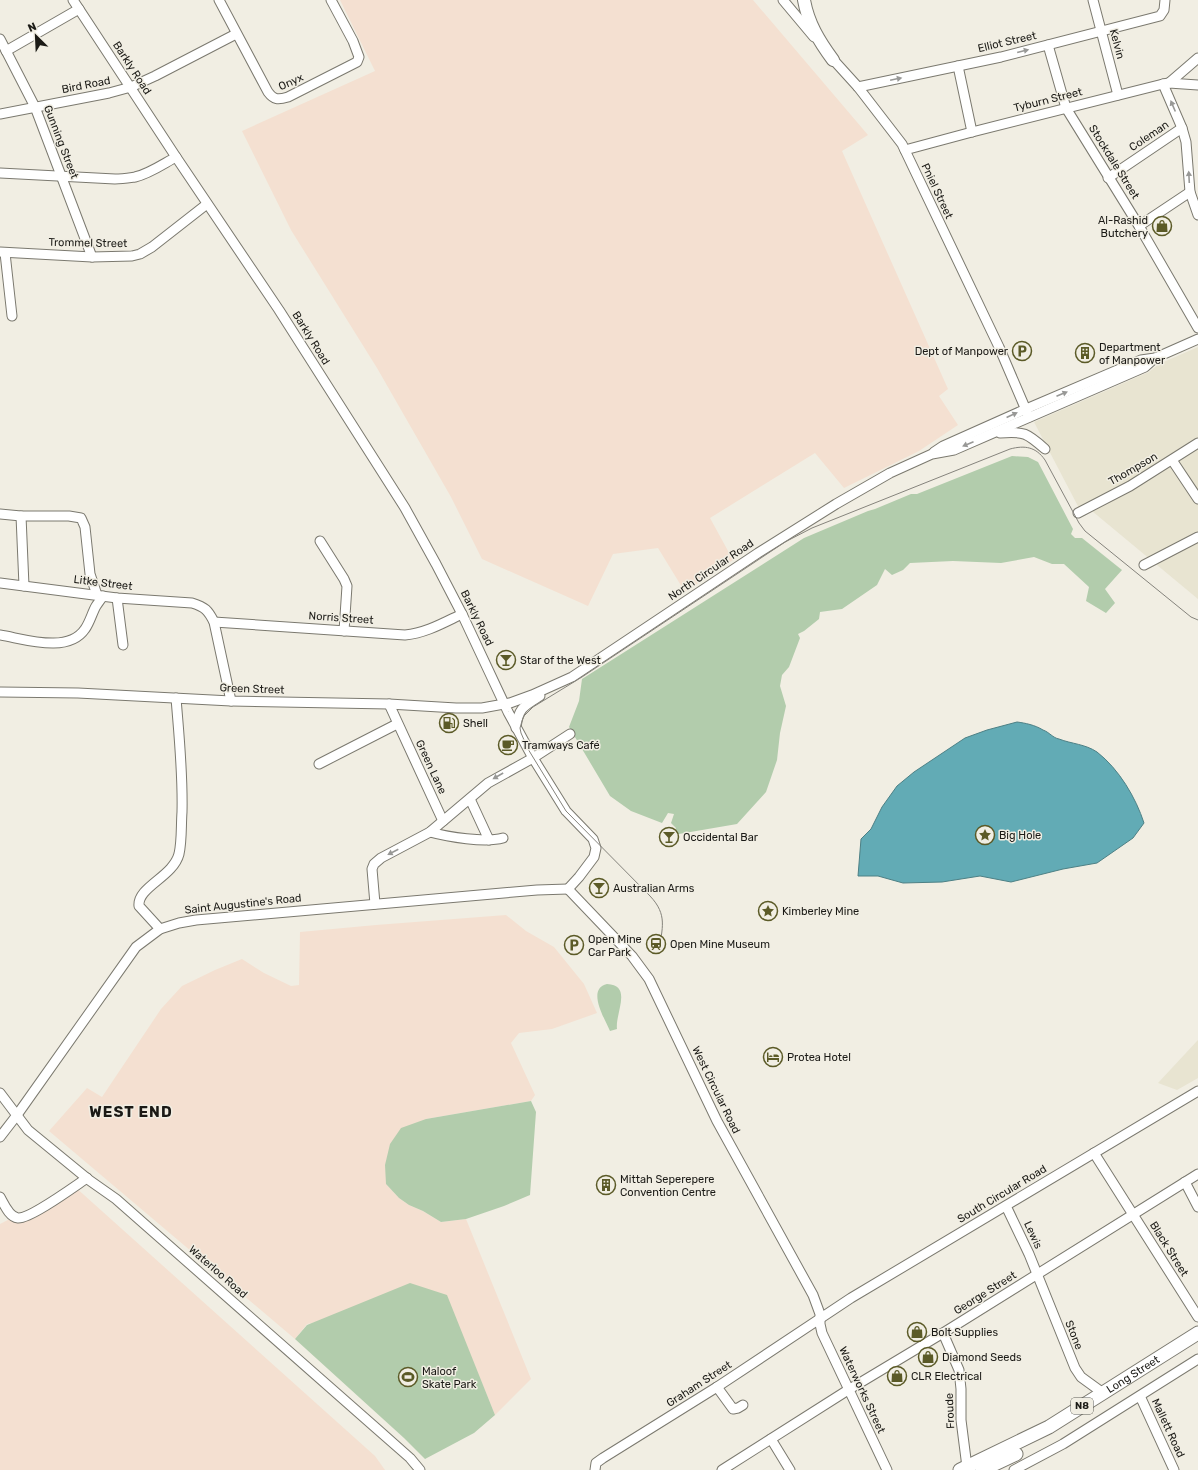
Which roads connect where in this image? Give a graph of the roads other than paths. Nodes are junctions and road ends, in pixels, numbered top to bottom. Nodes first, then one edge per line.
1 (73, 0) edge
2 (219, 0) edge
3 (331, 0) edge
4 (783, 0) edge
5 (804, 0) edge
6 (1093, 0) edge
7 (1165, 0) edge
8 (79, 9) junction
9 (1101, 30) junction
10 (236, 34) junction
11 (0, 39) edge
12 (1048, 45) junction
13 (6, 51) junction
14 (1198, 58) edge
15 (833, 60) junction
16 (958, 66) junction
17 (1166, 84) junction
18 (1198, 85) edge
19 (131, 87) junction
20 (858, 87) junction
21 (1118, 95) junction
22 (35, 107) junction
23 (1066, 108) junction
24 (0, 114) edge
25 (1182, 128) junction
26 (972, 132) junction
27 (905, 150) junction
28 (176, 157) junction
29 (0, 173) edge
30 (61, 175) junction
31 (1108, 178) junction
32 (1190, 192) junction
33 (207, 204) junction
34 (1198, 215) edge
35 (1139, 226) junction
36 (2, 252) edge
37 (92, 257) junction
38 (12, 316) dead end
39 (1198, 328) edge
40 (1198, 339) edge
41 (1027, 413) junction
42 (992, 434) junction
43 (1198, 443) edge
44 (1045, 449) dead end
45 (932, 454) junction
46 (1172, 460) junction
47 (1198, 499) edge
48 (1078, 513) dead end
49 (0, 514) edge
50 (21, 516) junction
51 (1198, 537) edge
52 (320, 540) dead end
53 (1144, 565) dead end
54 (0, 583) edge
55 (24, 586) junction
56 (100, 596) junction
57 (117, 598) junction
58 (462, 614) junction
59 (214, 622) junction
60 (344, 630) junction
61 (0, 634) edge
62 (123, 645) dead end
63 (565, 680) junction
64 (0, 692) edge
65 (176, 698) junction
66 (231, 701) junction
67 (389, 704) junction
68 (504, 704) junction
69 (397, 724) junction
70 (516, 728) junction
71 (570, 734) dead end
72 (533, 758) junction
73 (319, 764) dead end
74 (470, 799) junction
75 (443, 821) junction
76 (430, 832) junction
77 (504, 838) dead end
78 (489, 840) junction
79 (568, 888) junction
80 (375, 904) junction
81 (160, 929) junction
82 (1198, 1091) edge
83 (0, 1093) edge
84 (17, 1115) junction
85 (0, 1137) edge
86 (1094, 1153) junction
87 (1198, 1174) edge
88 (87, 1178) junction
89 (1185, 1182) junction
90 (0, 1198) edge
91 (1006, 1206) junction
92 (1198, 1207) edge
93 (1133, 1214) junction
94 (1038, 1275) junction
95 (1198, 1317) edge
96 (820, 1319) junction
97 (943, 1333) junction
98 (1198, 1333) edge
99 (1198, 1342) edge
100 (1198, 1359) edge
101 (717, 1387) junction
102 (848, 1390) junction
103 (1103, 1393) junction
104 (1140, 1396) junction
105 (743, 1405) dead end
106 (771, 1439) junction
107 (964, 1468) edge
108 (420, 1470) edge
109 (595, 1470) edge
110 (722, 1470) edge
111 (790, 1470) edge
112 (887, 1470) edge
113 (982, 1470) edge
114 (1014, 1470) edge
115 (1174, 1470) edge

1 - 8 street, Barkly Road
2 - 10 street, Onyx
3 - 10 street, Onyx
4 - 15 street, Pniel Street
5 - 15 main road
6 - 9 street, Kelvin
7 - 9 street, Elliot Street
8 - 13 street
8 - 19 street, Barkly Road
9 - 12 street, Elliot Street
9 - 21 street, Kelvin
10 - 19 street, Bird Road
11 - 13 street, Gunning Street
16 -> 12 street, Elliot Street
12 - 23 street, Stockdale Street
13 - 22 street, Gunning Street
14 - 17 street
15 - 20 street, Pniel Street
20 -> 16 street, Elliot Street
16 - 26 street
17 - 18 street, Tyburn Street
17 - 21 street, Tyburn Street
25 -> 17 street
19 - 22 street, Bird Road
19 - 28 street, Barkly Road
20 - 27 street, Pniel Street
21 - 23 street, Tyburn Street
22 - 24 street, Bird Road
22 - 30 street, Gunning Street
23 - 26 street, Tyburn Street
23 - 31 street, Stockdale Street
25 - 31 street, Coleman
32 -> 25 street
26 - 27 street, Tyburn Street
27 - 41 street, Pniel Street
28 - 30 street
28 - 33 street, Barkly Road
29 - 30 street
30 - 37 street, Gunning Street
31 - 35 street, Stockdale Street
32 - 34 street
32 - 35 street
33 - 37 street, Trommel Street
33 - 58 street, Barkly Road
35 - 39 street, Stockdale Street
36 - 37 street, Trommel Street
36 - 38 street
40 - 41 street
41 - 42 street, North Circular Road
45 -> 41 street, North Circular Road
42 - 44 street
42 -> 45 street, North Circular Road
43 - 46 street, Thompson
45 - 63 street, North Circular Road
46 - 47 street
46 - 48 street, Thompson
49 - 50 street
50 - 55 street
50 - 56 street
51 - 53 street
52 - 60 street
54 - 55 street, Litke Street
55 - 56 street, Litke Street
56 - 57 street, Litke Street
56 - 61 street
57 - 59 street, Litke Street
57 - 62 street
58 - 60 street, Norris Street
58 - 68 street, Barkly Road
59 - 60 street, Norris Street
59 - 66 street
63 - 68 street, North Circular Road
63 - 70 street
64 - 65 street, Green Street
65 - 66 street, Green Street
65 - 81 street
66 - 67 street, Green Street
67 - 68 street, Green Street
67 - 69 street, Green Lane
68 - 70 street, Barkly Road
69 - 73 street
69 - 75 street, Green Lane
70 - 72 street, Barkly Road
71 - 72 street
72 -> 74 street
72 - 79 street, Barkly Road
74 - 75 street
74 - 78 street
75 - 76 street
76 - 78 street
76 -> 80 street
77 - 78 street
79 - 80 street, Saint Augustine's Road
79 - 96 street, West Circular Road
80 - 81 street, Saint Augustine's Road
81 - 84 street, Saint Augustine's Road
82 - 86 street, South Circular Road
83 - 84 street, Waterloo Road
84 - 85 street, Saint Augustine's Road
84 - 88 street, Waterloo Road
86 - 91 street, South Circular Road
86 - 93 street, Black Street
87 - 89 street, George Street
88 - 90 street
88 - 108 street, Waterloo Road
89 - 92 street
89 - 93 street, George Street
91 - 94 street, Lewis
91 - 96 street, South Circular Road
93 - 94 street, George Street
93 - 95 street, Black Street
94 - 97 street, George Street
94 - 103 street, Stone
96 - 101 street, Graham Street
96 - 102 street, Waterworks Street
97 - 102 street, George Street
97 - 107 street, Froude
98 - 103 highway, Long Street / N8
99 - 113 highway, Long Street / N8
100 - 104 street, Long Street
101 - 105 street
101 - 109 street, Graham Street
102 - 106 street, George Street
102 - 112 street, Waterworks Street
103 - 107 highway, Long Street / N8
104 - 114 street, Long Street
104 - 115 street, Mallett Road
106 - 110 street, George Street
106 - 111 street

